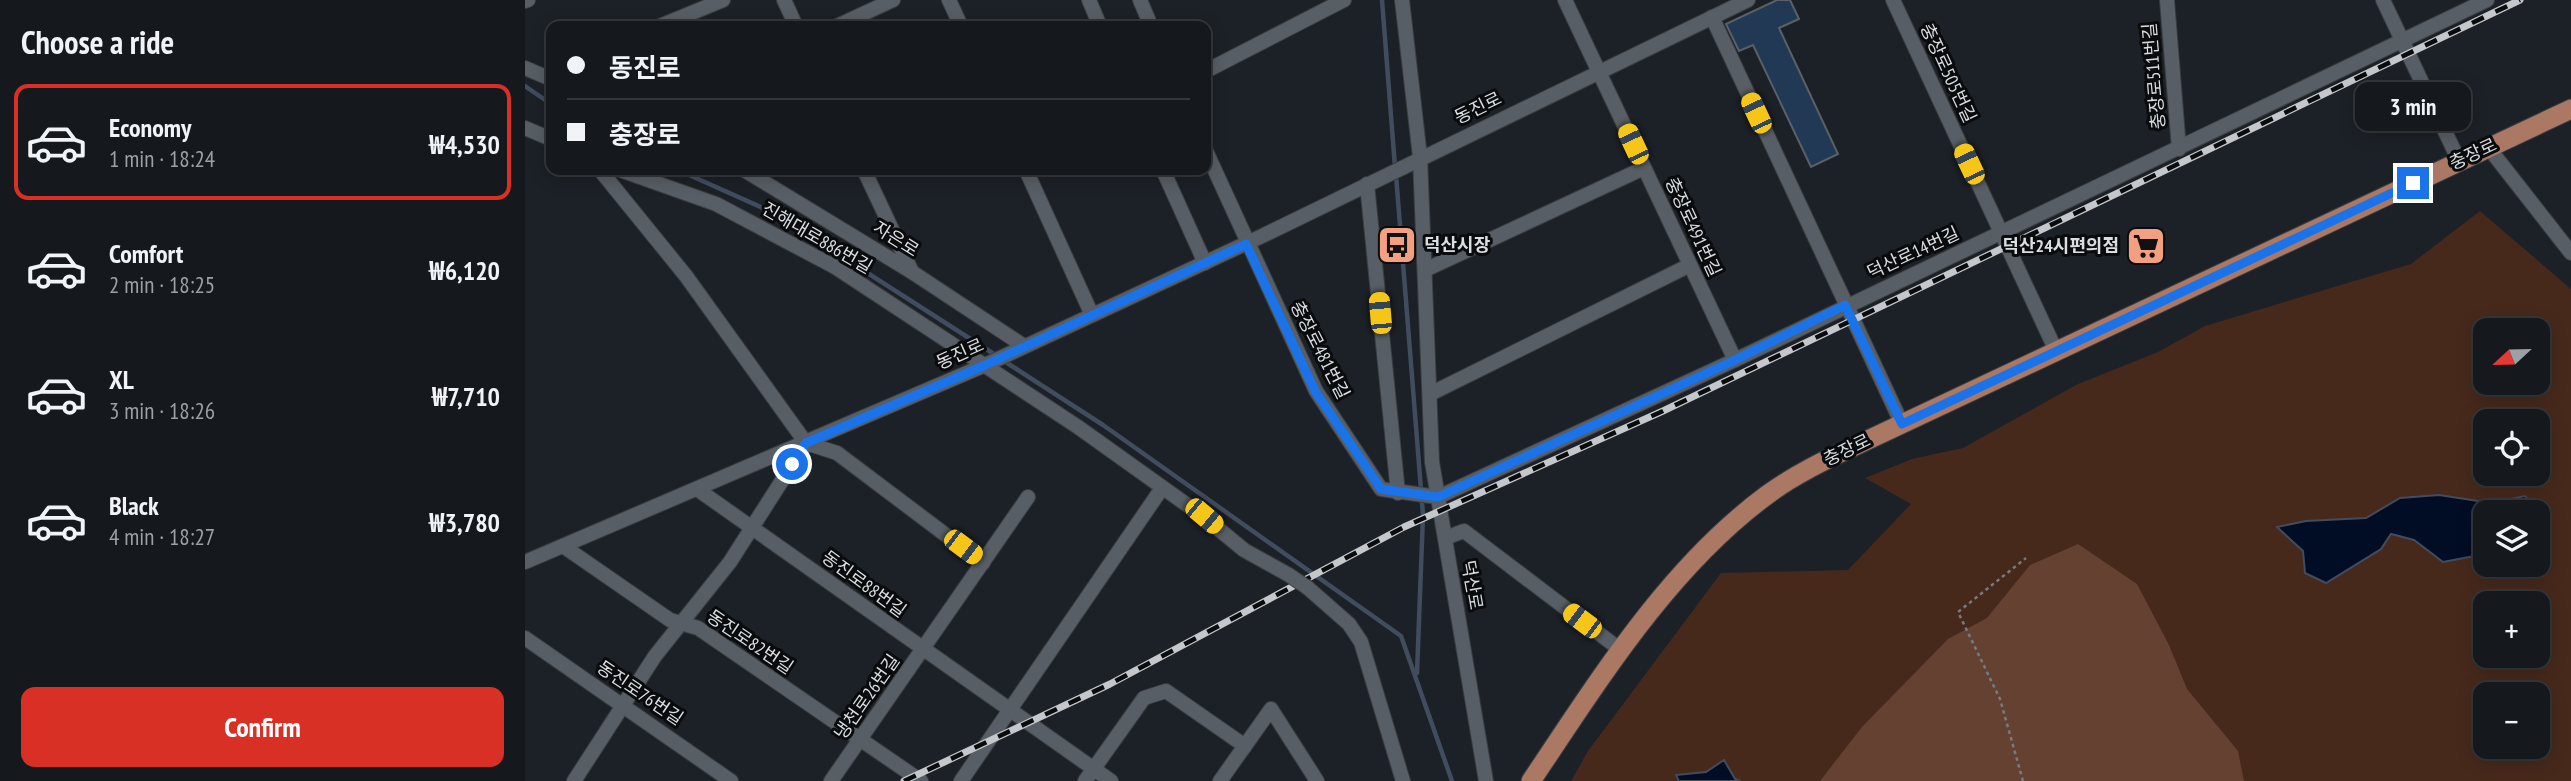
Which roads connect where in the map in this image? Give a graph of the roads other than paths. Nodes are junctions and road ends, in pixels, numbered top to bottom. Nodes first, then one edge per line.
1 (723, 0) edge
2 (784, 0) edge
3 (893, 0) edge
4 (949, 0) edge
5 (1089, 0) edge
6 (1139, 0) edge
7 (1344, 0) edge
8 (1402, 0) edge
9 (1565, 0) edge
10 (1748, 0) edge
11 (1893, 0) edge
12 (2167, 0) edge
13 (2383, 0) edge
14 (2487, 0) edge
15 (1712, 17) junction
16 (672, 21) edge
17 (794, 21) edge
18 (848, 21) edge
19 (959, 21) edge
20 (1098, 21) edge
21 (1149, 21) edge
22 (2402, 40) junction
23 (525, 68) edge
24 (1211, 68) edge
25 (1599, 72) junction
26 (546, 74) edge
27 (2571, 110) edge
28 (525, 128) edge
29 (546, 137) edge
30 (2488, 147) junction
31 (2179, 149) junction
32 (1420, 157) junction
33 (2459, 161) junction
34 (1211, 163) edge
35 (1644, 168) junction
36 (604, 175) edge
37 (634, 175) edge
38 (752, 175) edge
39 (866, 175) edge
40 (1028, 175) edge
41 (1165, 175) edge
42 (1367, 184) junction
43 (2002, 234) junction
44 (1246, 244) junction
45 (2571, 253) edge
46 (1205, 263) junction
47 (1690, 265) junction
48 (1425, 270) junction
49 (912, 272) junction
50 (1845, 305) junction
51 (1092, 315) junction
52 (1024, 346) junction
53 (2057, 353) junction
54 (1735, 360) junction
55 (983, 366) junction
56 (1430, 394) junction
57 (1902, 424) junction
58 (806, 443) junction
59 (697, 489) junction
60 (1398, 493) junction
61 (1158, 494) dead end
62 (1028, 497) dead end
63 (1438, 497) junction
64 (751, 527) junction
65 (1445, 538) junction
66 (563, 546) junction
67 (525, 562) edge
68 (983, 563) junction
69 (679, 623) junction
70 (525, 638) edge
71 (924, 651) junction
72 (1622, 651) junction
73 (622, 704) junction
74 (1009, 710) junction
75 (860, 740) junction
76 (1245, 746) junction
77 (1090, 775) edge
78 (917, 779) edge
79 (574, 781) edge
80 (731, 781) edge
81 (831, 781) edge
82 (961, 781) edge
83 (1111, 781) edge
84 (1220, 781) edge
85 (1317, 781) edge
86 (1403, 781) edge
87 (1486, 781) edge
88 (1531, 781) edge

1 - 16 street
2 - 17 street
3 - 18 street
4 - 19 street
5 - 20 street
6 - 21 street
7 - 24 street
8 - 32 street, 덕산로
9 - 25 street, 충장로491번길
10 - 15 street, 동진로
11 - 43 street, 충장로505번길
12 - 31 street, 충장로511번길
13 - 22 street
14 - 22 street, 덕산로14번길
15 - 25 street, 동진로
15 - 50 street
22 - 31 street, 덕산로14번길
22 - 33 street
23 - 26 street
25 - 32 street, 동진로
25 - 35 street, 충장로491번길
27 - 30 main road, 충장로
28 - 29 street
30 - 33 main road, 충장로
30 - 45 street
31 - 43 street, 덕산로14번길
32 - 42 street, 동진로
32 - 48 street, 덕산로
33 - 53 main road, 충장로
34 - 44 street, 충장로481번길
35 - 47 street, 충장로491번길
35 - 48 street
36 - 58 street
37 - 55 street, 진해대로886번길
38 - 49 street, 자은로
39 - 49 street
40 - 51 street
41 - 46 street
42 - 44 street, 동진로
42 - 60 street
43 - 50 street, 덕산로14번길
43 - 53 street, 충장로505번길
44 - 46 street, 동진로
44 - 60 street, 충장로481번길
46 - 51 street, 동진로
47 - 54 street, 충장로491번길
47 - 56 street
48 - 56 street, 덕산로
49 - 52 street, 자은로
50 - 54 street, 덕산로14번길
50 - 57 street
51 - 52 street, 동진로
52 - 55 street, 동진로
53 - 57 main road, 충장로
54 - 63 street, 덕산로14번길
55 - 58 street, 동진로
55 - 86 street, 진해대로886번길, bridge
56 - 63 street, 덕산로
57 - 72 main road, 충장로
58 - 59 street, 동진로
58 - 64 street
58 - 68 street
59 - 64 street, 동진로88번길
59 - 66 street, 동진로
60 - 63 street, 충장로481번길
61 - 74 street
62 - 68 street, 냉천로26번길
63 - 65 street, 덕산로
64 - 69 street
64 - 71 street, 동진로88번길
65 - 72 street
65 - 87 street, 덕산로
66 - 67 street, 동진로
66 - 69 street, 동진로82번길
68 - 71 street, 냉천로26번길
69 - 73 street
69 - 75 street, 동진로82번길
70 - 73 street, 동진로76번길
71 - 74 street, 동진로88번길
71 - 75 street, 냉천로26번길
72 - 88 main road, 충장로
73 - 79 street
73 - 80 street, 동진로76번길
74 - 77 street, 동진로88번길
74 - 82 street
75 - 78 street, 동진로82번길
75 - 81 street, 냉천로26번길
76 - 77 street
76 - 84 street
76 - 85 street
77 - 83 street, 동진로88번길

